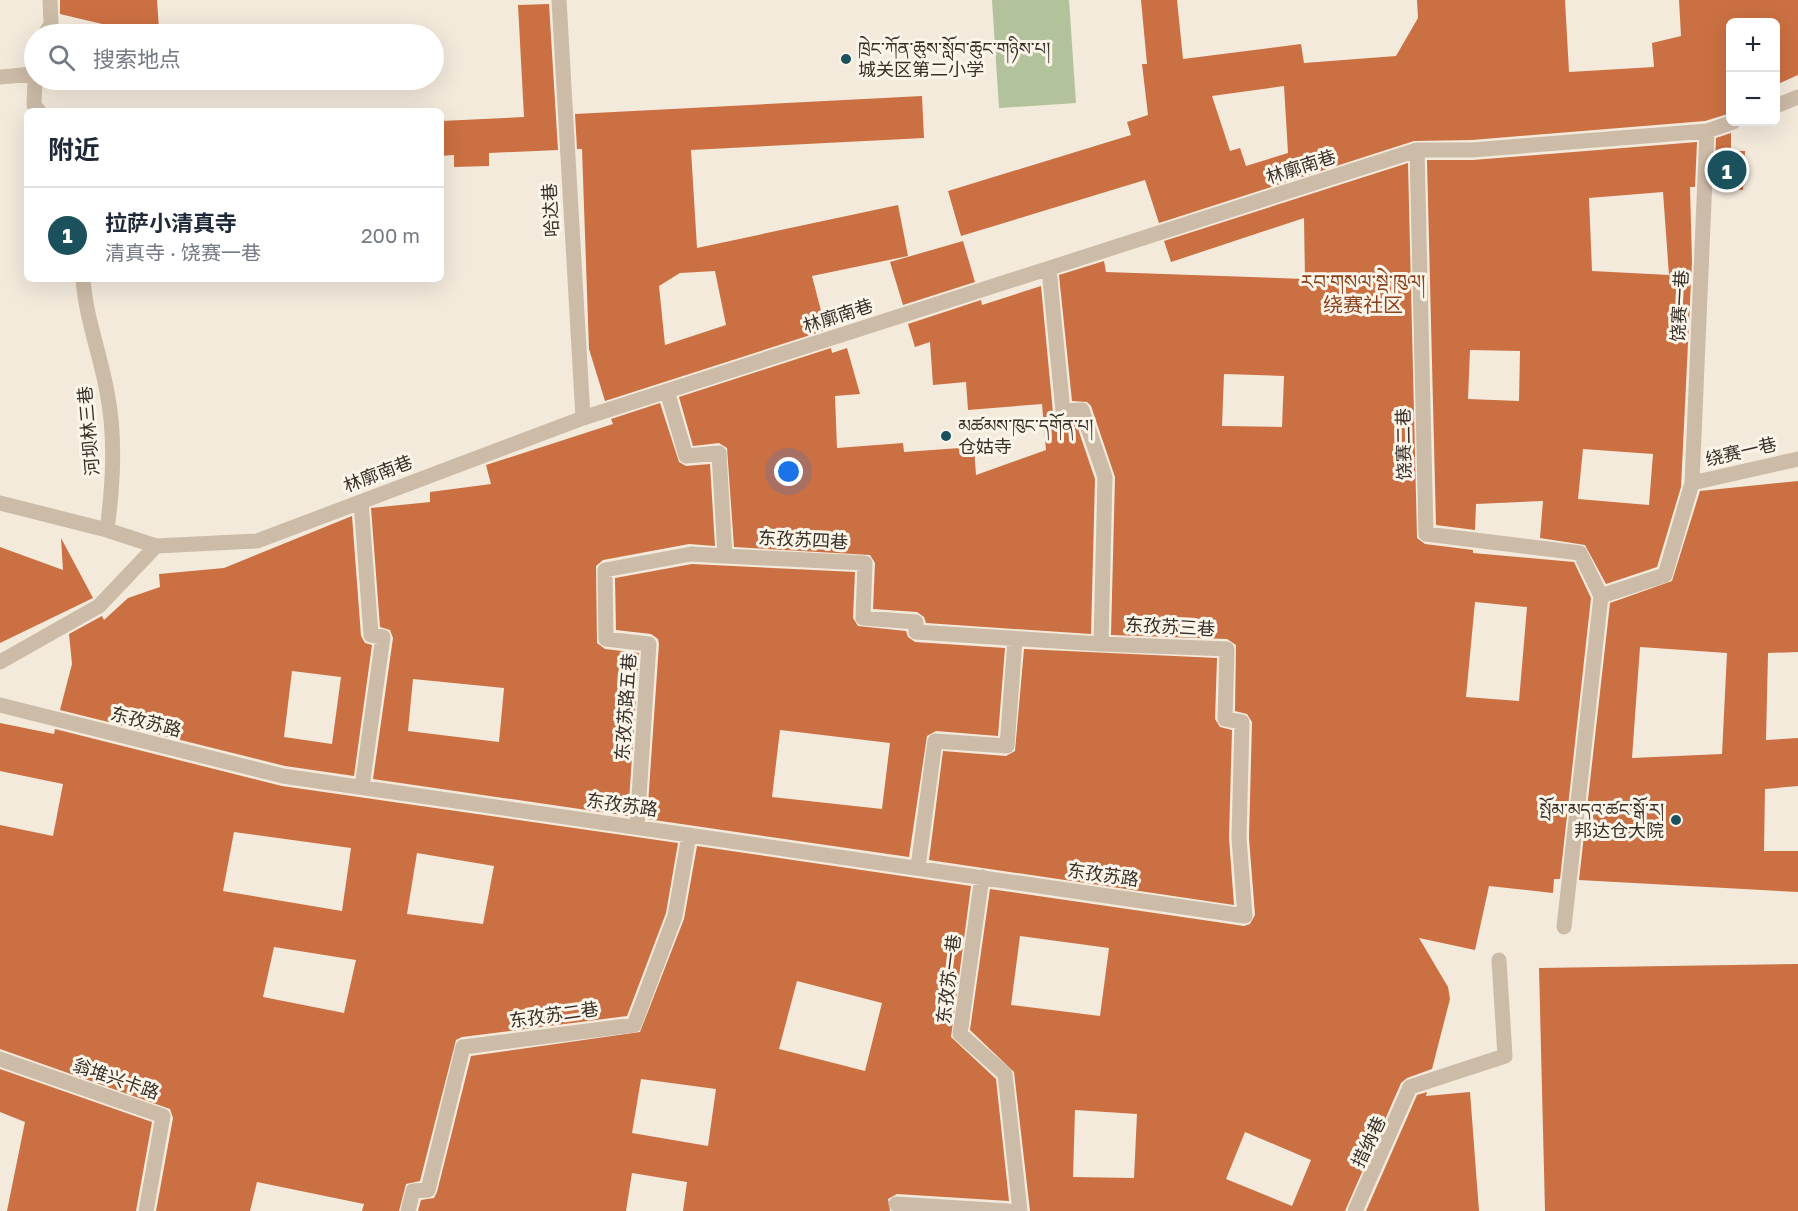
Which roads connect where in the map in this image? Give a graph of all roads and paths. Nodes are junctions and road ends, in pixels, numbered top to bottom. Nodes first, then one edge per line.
1 (50, 0) edge
2 (559, 0) edge
3 (51, 24) edge
4 (24, 75) edge
5 (0, 77) edge
6 (35, 90) edge
7 (1798, 97) edge
8 (1780, 104) edge
9 (36, 108) edge
10 (1726, 124) edge
11 (1707, 131) junction
12 (1417, 150) junction
13 (1049, 269) junction
14 (83, 282) edge
15 (1051, 288) junction
16 (1054, 365) dead end
17 (667, 391) junction
18 (583, 418) junction
19 (1798, 459) edge
20 (1692, 483) junction
21 (361, 502) junction
22 (0, 503) edge
23 (107, 530) junction
24 (156, 546) junction
25 (725, 556) junction
26 (1601, 596) junction
27 (1015, 640) junction
28 (1101, 644) junction
29 (0, 662) edge
30 (0, 705) edge
31 (362, 787) junction
32 (637, 827) junction
33 (689, 835) junction
34 (918, 867) junction
35 (982, 877) junction
36 (1245, 916) joint
37 (1564, 927) dead end
38 (1498, 960) dead end
39 (0, 1059) edge
40 (1416, 1090) dead end
41 (896, 1204) dead end
42 (146, 1211) edge
43 (408, 1211) edge
44 (1008, 1211) edge
45 (1020, 1211) edge
46 (1356, 1211) edge

1 - 3 street
2 - 18 street, 哈达巷
4 - 5 street
6 - 9 street
7 - 8 street
10 - 11 street, 林廓南巷
11 - 12 street, 林廓南巷
11 - 20 street, 饶赛一巷
12 - 13 street, 林廓南巷
12 - 26 street, 饶赛二巷
13 - 15 street, 东孜苏三巷
13 - 17 street, 林廓南巷
14 - 23 street, 河坝林三巷
15 - 16 street, 东孜苏三巷
15 - 28 street, 东孜苏三巷
17 - 18 street, 林廓南巷
17 - 25 street
18 - 21 street, 林廓南巷
19 - 20 street, 绕赛一巷
20 - 26 street, 饶赛一巷
21 - 24 street, 林廓南巷
21 - 31 street
22 - 23 street
23 - 24 street
24 - 29 street
25 - 27 street, 东孜苏四巷
25 - 32 street, 东孜苏路五巷
26 - 37 street
27 - 28 street, 东孜苏四巷
27 - 34 street
28 - 36 street, 东孜苏三巷
30 - 31 street, 东孜苏路
31 - 32 street, 东孜苏路
32 - 33 street, 东孜苏路
33 - 34 street, 东孜苏路
33 - 43 street, 东孜苏二巷
34 - 35 street, 东孜苏路
35 - 36 street, 东孜苏路
35 - 45 street, 东孜苏一巷
38 - 46 street
39 - 42 street, 翁堆兴卡路
40 - 46 street, 措纳巷
41 - 44 street

